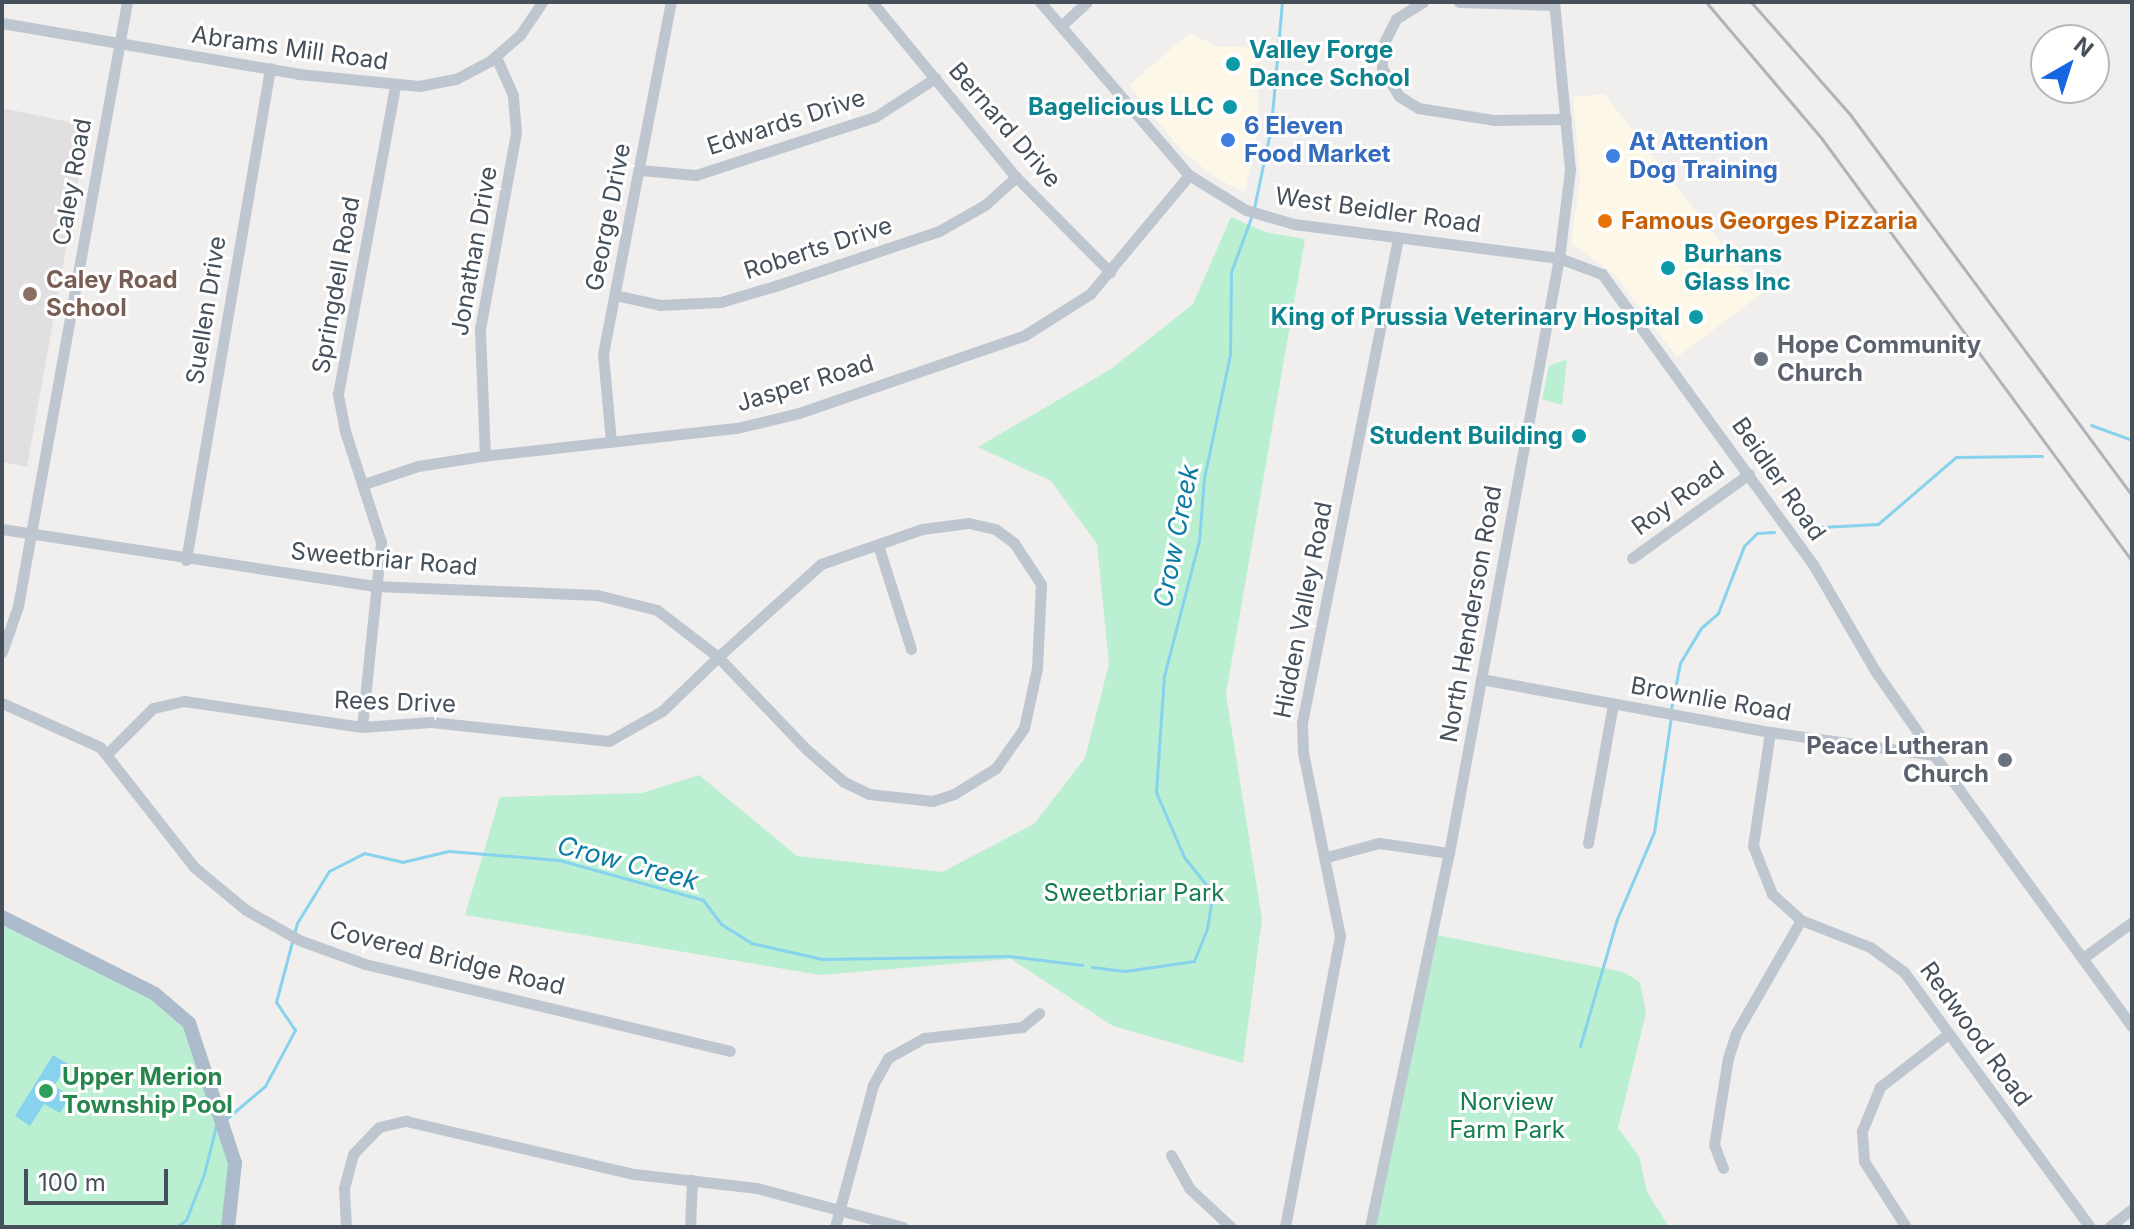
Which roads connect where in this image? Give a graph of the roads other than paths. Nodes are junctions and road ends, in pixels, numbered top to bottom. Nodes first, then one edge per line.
1 (127, 2) edge
2 (542, 2) edge
3 (671, 2) edge
4 (872, 2) edge
5 (1040, 2) edge
6 (1087, 2) edge
7 (1423, 2) edge
8 (1459, 2) edge
9 (1492, 3) edge
10 (1554, 3) edge
11 (2, 23) edge
12 (1061, 26) junction
13 (120, 45) junction
14 (496, 57) junction
15 (270, 68) junction
16 (935, 78) junction
17 (395, 86) junction
18 (1566, 119) junction
19 (640, 170) junction
20 (1189, 175) junction
21 (1016, 177) junction
22 (1398, 237) junction
23 (1559, 258) junction
24 (1110, 272) junction
25 (615, 295) junction
26 (611, 442) junction
27 (485, 456) junction
28 (1749, 474) junction
29 (364, 484) junction
30 (2, 529) edge
31 (31, 535) junction
32 (878, 545) junction
33 (1632, 558) dead end
34 (186, 560) junction
35 (375, 586) junction
36 (911, 649) dead end
37 (2, 652) edge
38 (718, 657) junction
39 (1481, 679) junction
40 (2, 703) edge
41 (1613, 704) junction
42 (362, 727) junction
43 (1770, 732) junction
44 (107, 754) junction
45 (1934, 755) junction
46 (1588, 843) dead end
47 (1449, 853) junction
48 (1327, 857) junction
49 (2, 917) edge
50 (1801, 920) junction
51 (2132, 922) edge
52 (2083, 958) junction
53 (1039, 1013) dead end
54 (2132, 1027) edge
55 (1948, 1034) junction
56 (730, 1051) dead end
57 (1171, 1155) dead end
58 (1723, 1168) dead end
59 (692, 1180) junction
60 (2132, 1209) edge
61 (840, 1210) junction
62 (228, 1227) edge
63 (346, 1227) edge
64 (690, 1227) edge
65 (835, 1227) edge
66 (903, 1227) edge
67 (1231, 1227) edge
68 (1285, 1227) edge
69 (1370, 1227) edge
70 (1906, 1227) edge
71 (2090, 1227) edge
72 (2109, 1227) edge

1 - 13 street, Caley Road
2 - 14 street, Abrams Mill Road
3 - 19 street, George Drive
4 - 16 street, Bernard Drive
5 - 12 street, West Beidler Road
6 - 12 street
7 - 18 street
8 - 9 street
9 - 10 street
10 - 18 street, North Henderson Road
11 - 13 street, Abrams Mill Road
12 - 20 street, West Beidler Road
13 - 15 street, Abrams Mill Road
13 - 31 street, Caley Road
14 - 17 street, Abrams Mill Road
14 - 27 street, Jonathan Drive
15 - 17 street, Abrams Mill Road
15 - 34 street, Suellen Drive
16 - 19 street, Edwards Drive
16 - 21 street, Bernard Drive
17 - 29 street, Springdell Road
18 - 23 street, North Henderson Road
19 - 25 street, George Drive
20 - 22 street, West Beidler Road
20 - 24 street, Jasper Road
21 - 24 street, Bernard Drive
21 - 25 street, Roberts Drive
22 - 23 street, West Beidler Road
22 - 48 street, Hidden Valley Road
23 - 28 street, Beidler Road
23 - 39 street, North Henderson Road
24 - 26 street, Jasper Road
25 - 26 street, George Drive
26 - 27 street, Jasper Road
27 - 29 street, Jasper Road
28 - 33 street, Roy Road
28 - 45 street, Beidler Road
29 - 35 street, Springdell Road
30 - 31 street, Sweetbriar Road
31 - 34 street, Sweetbriar Road
31 - 37 street, Caley Road
32 - 36 street
32 - 38 street, Rees Drive
32 - 38 street, Sweetbriar Road
34 - 35 street, Sweetbriar Road
35 - 38 street, Sweetbriar Road
35 - 42 street, Springdell Road
38 - 42 street, Rees Drive
39 - 41 street, Brownlie Road
39 - 47 street, North Henderson Road
40 - 44 street, Covered Bridge Road
41 - 43 street, Brownlie Road
41 - 46 street
42 - 44 street, Rees Drive
43 - 45 street, Brownlie Road
43 - 50 street, Redwood Road
44 - 56 street, Covered Bridge Road
45 - 52 street
47 - 48 street
47 - 69 street, North Henderson Road
48 - 68 street, Hidden Valley Road
49 - 62 main road
50 - 55 street, Redwood Road
50 - 58 street
51 - 52 street
52 - 54 street
53 - 61 street
55 - 70 street
55 - 71 street, Redwood Road
57 - 67 street
59 - 61 street
59 - 63 street
59 - 64 street
60 - 72 street
61 - 65 street
61 - 66 street

